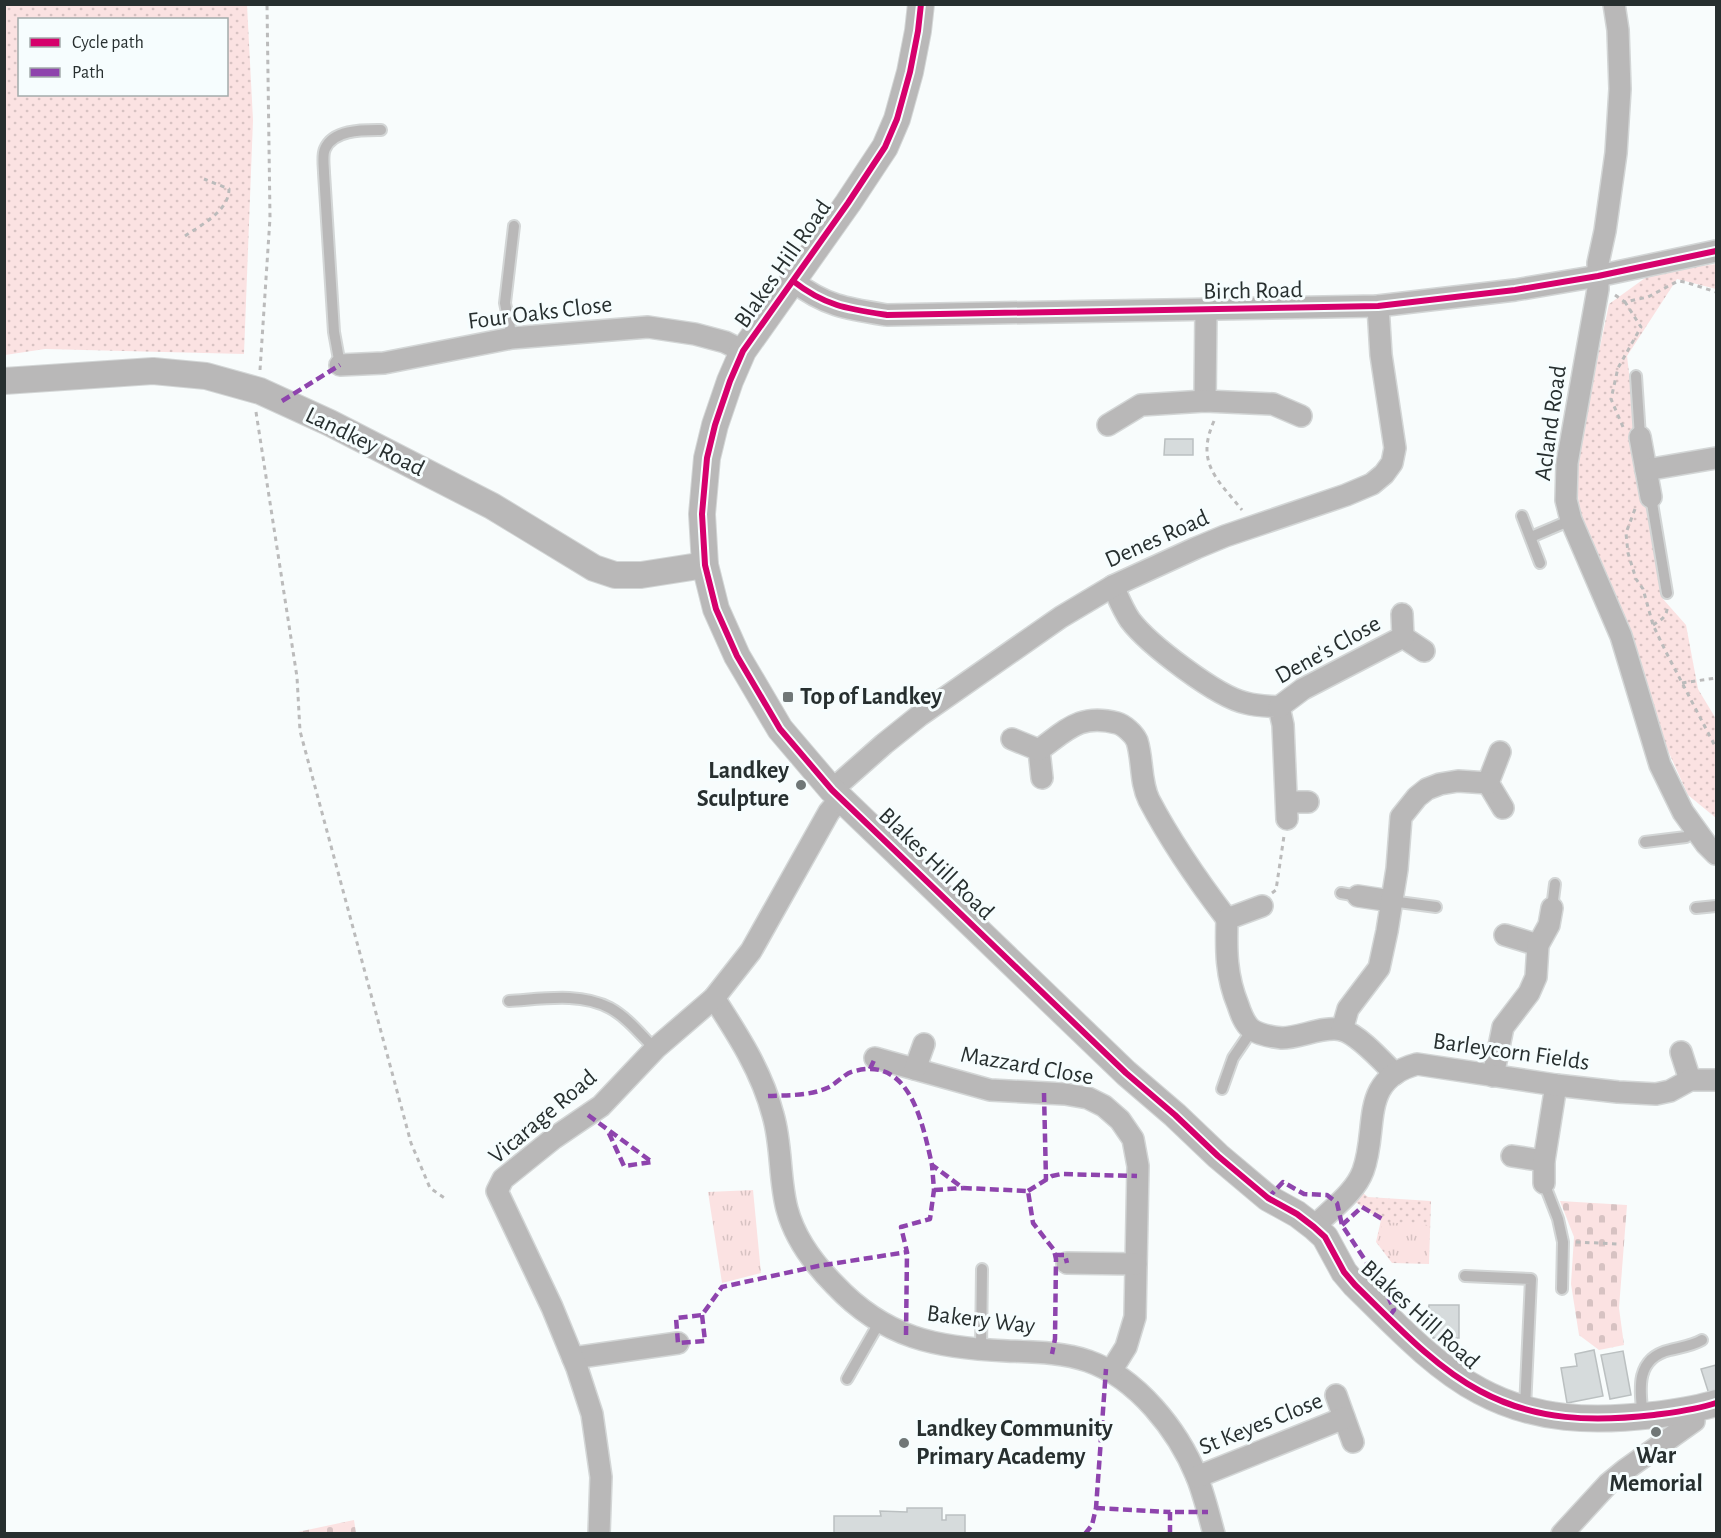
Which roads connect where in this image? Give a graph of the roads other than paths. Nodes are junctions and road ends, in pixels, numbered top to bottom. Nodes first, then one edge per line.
1 (921, 4) edge
2 (1614, 4) edge
3 (381, 129) dead end
4 (514, 226) dead end
5 (1716, 251) edge
6 (793, 281) junction
7 (1598, 283) junction
8 (1378, 306) junction
9 (1206, 310) junction
10 (512, 338) junction
11 (743, 351) junction
12 (340, 365) joint
13 (1636, 376) dead end
14 (4, 381) edge
15 (1211, 402) junction
16 (1301, 416) dead end
17 (1108, 425) dead end
18 (1640, 437) joint
19 (1716, 458) edge
20 (1646, 470) junction
21 (1651, 496) joint
22 (1522, 516) dead end
23 (1571, 520) junction
24 (1531, 537) junction
25 (1540, 563) dead end
26 (705, 565) junction
27 (1113, 586) junction
28 (1667, 593) road end
29 (1402, 614) dead end
30 (1403, 637) junction
31 (1424, 651) dead end
32 (1279, 707) junction
33 (1012, 739) dead end
34 (1039, 750) junction
35 (1500, 752) dead end
36 (1042, 778) dead end
37 (1488, 783) junction
38 (836, 794) junction
39 (1308, 802) dead end
40 (1503, 808) dead end
41 (1695, 830) junction
42 (1645, 842) dead end
43 (1716, 854) edge
44 (1555, 884) dead end
45 (1350, 895) dead end
46 (1391, 901) junction
47 (1262, 906) road end
48 (1716, 906) edge
49 (1436, 908) dead end
50 (1551, 908) joint
51 (1696, 908) dead end
52 (1227, 919) junction
53 (1505, 935) dead end
54 (1538, 945) junction
55 (714, 998) junction
56 (509, 1001) dead end
57 (1252, 1030) junction
58 (1342, 1030) junction
59 (924, 1044) dead end
60 (655, 1049) junction
61 (1681, 1052) dead end
62 (875, 1058) dead end
63 (915, 1069) junction
64 (1395, 1074) junction
65 (1493, 1076) junction
66 (1690, 1080) junction
67 (1716, 1080) edge
68 (1556, 1085) junction
69 (1222, 1089) dead end
70 (1512, 1156) dead end
71 (1545, 1161) junction
72 (1544, 1184) joint
73 (1314, 1227) junction
74 (1067, 1263) dead end
75 (1136, 1264) junction
76 (982, 1269) dead end
77 (1465, 1276) dead end
78 (1562, 1289) dead end
79 (879, 1323) junction
80 (1702, 1340) dead end
81 (678, 1343) dead end
82 (981, 1350) junction
83 (573, 1358) junction
84 (1111, 1371) junction
85 (847, 1379) dead end
86 (1336, 1395) dead end
87 (1705, 1407) edge
88 (1525, 1408) junction
89 (1643, 1416) junction
90 (1344, 1419) junction
91 (1353, 1442) dead end
92 (1197, 1477) junction
93 (599, 1533) edge
94 (1214, 1533) edge
95 (1562, 1533) edge

1 - 6 street, Blakes Hill Road
2 - 7 street, Acland Road
3 - 12 lane
4 - 10 lane
5 - 7 street, Birch Road
6 - 9 street, Birch Road
6 - 11 street, Blakes Hill Road
7 - 8 street, Birch Road
7 - 23 street, Acland Road
8 - 9 street, Birch Road
8 - 27 street, Denes Road
9 - 15 street
10 - 11 street, Four Oaks Close
10 - 12 street, Four Oaks Close
11 - 26 street, Blakes Hill Road
13 - 18 lane
14 - 26 street, Landkey Road
15 - 16 street
15 - 17 street
18 - 20 street
19 - 20 street
20 - 21 street
21 - 28 lane
22 - 24 lane
23 - 24 lane
23 - 41 street, Acland Road
24 - 25 lane
26 - 38 street, Blakes Hill Road
27 - 32 street, Dene's Close
27 - 38 street, Denes Road
29 - 30 street, Dene's Close
30 - 31 street, Dene's Close
30 - 32 street, Dene's Close
32 - 39 street, Dene's Close
33 - 34 street
34 - 36 street
34 - 52 street
35 - 37 street
37 - 40 street
37 - 46 street
38 - 55 street, Vicarage Road
38 - 73 street, Blakes Hill Road
41 - 42 lane
41 - 43 street, Acland Road
44 - 50 lane
45 - 46 street
46 - 49 lane
46 - 58 street
47 - 52 street
48 - 51 lane
50 - 54 street
52 - 57 street
53 - 54 street
54 - 65 street
55 - 60 street, Vicarage Road
55 - 79 street, Bakery Way
56 - 60 lane
57 - 58 street
57 - 69 lane
58 - 64 street
59 - 63 street
60 - 83 street, Vicarage Road
61 - 66 street
62 - 63 street, Mazzard Close
63 - 75 street, Mazzard Close
64 - 65 street, Barleycorn Fields
64 - 73 street
65 - 68 street, Barleycorn Fields
66 - 67 street, Barleycorn Fields
66 - 68 street, Barleycorn Fields
68 - 71 street
70 - 71 street
71 - 72 street
72 - 78 lane
73 - 88 street, Blakes Hill Road
74 - 75 street
75 - 84 street, Mazzard Close
76 - 82 lane
77 - 88 lane
79 - 82 street, Bakery Way
79 - 85 lane
80 - 89 lane
81 - 83 street
82 - 84 street, Bakery Way
83 - 93 street, Vicarage Road
84 - 92 street, Bakery Way
86 - 90 street, St Keyes Close
87 - 89 street, Blakes Hill Road
87 - 95 street
88 - 89 street, Blakes Hill Road
90 - 91 street, St Keyes Close
90 - 92 street, St Keyes Close
92 - 94 street, Bakery Way

